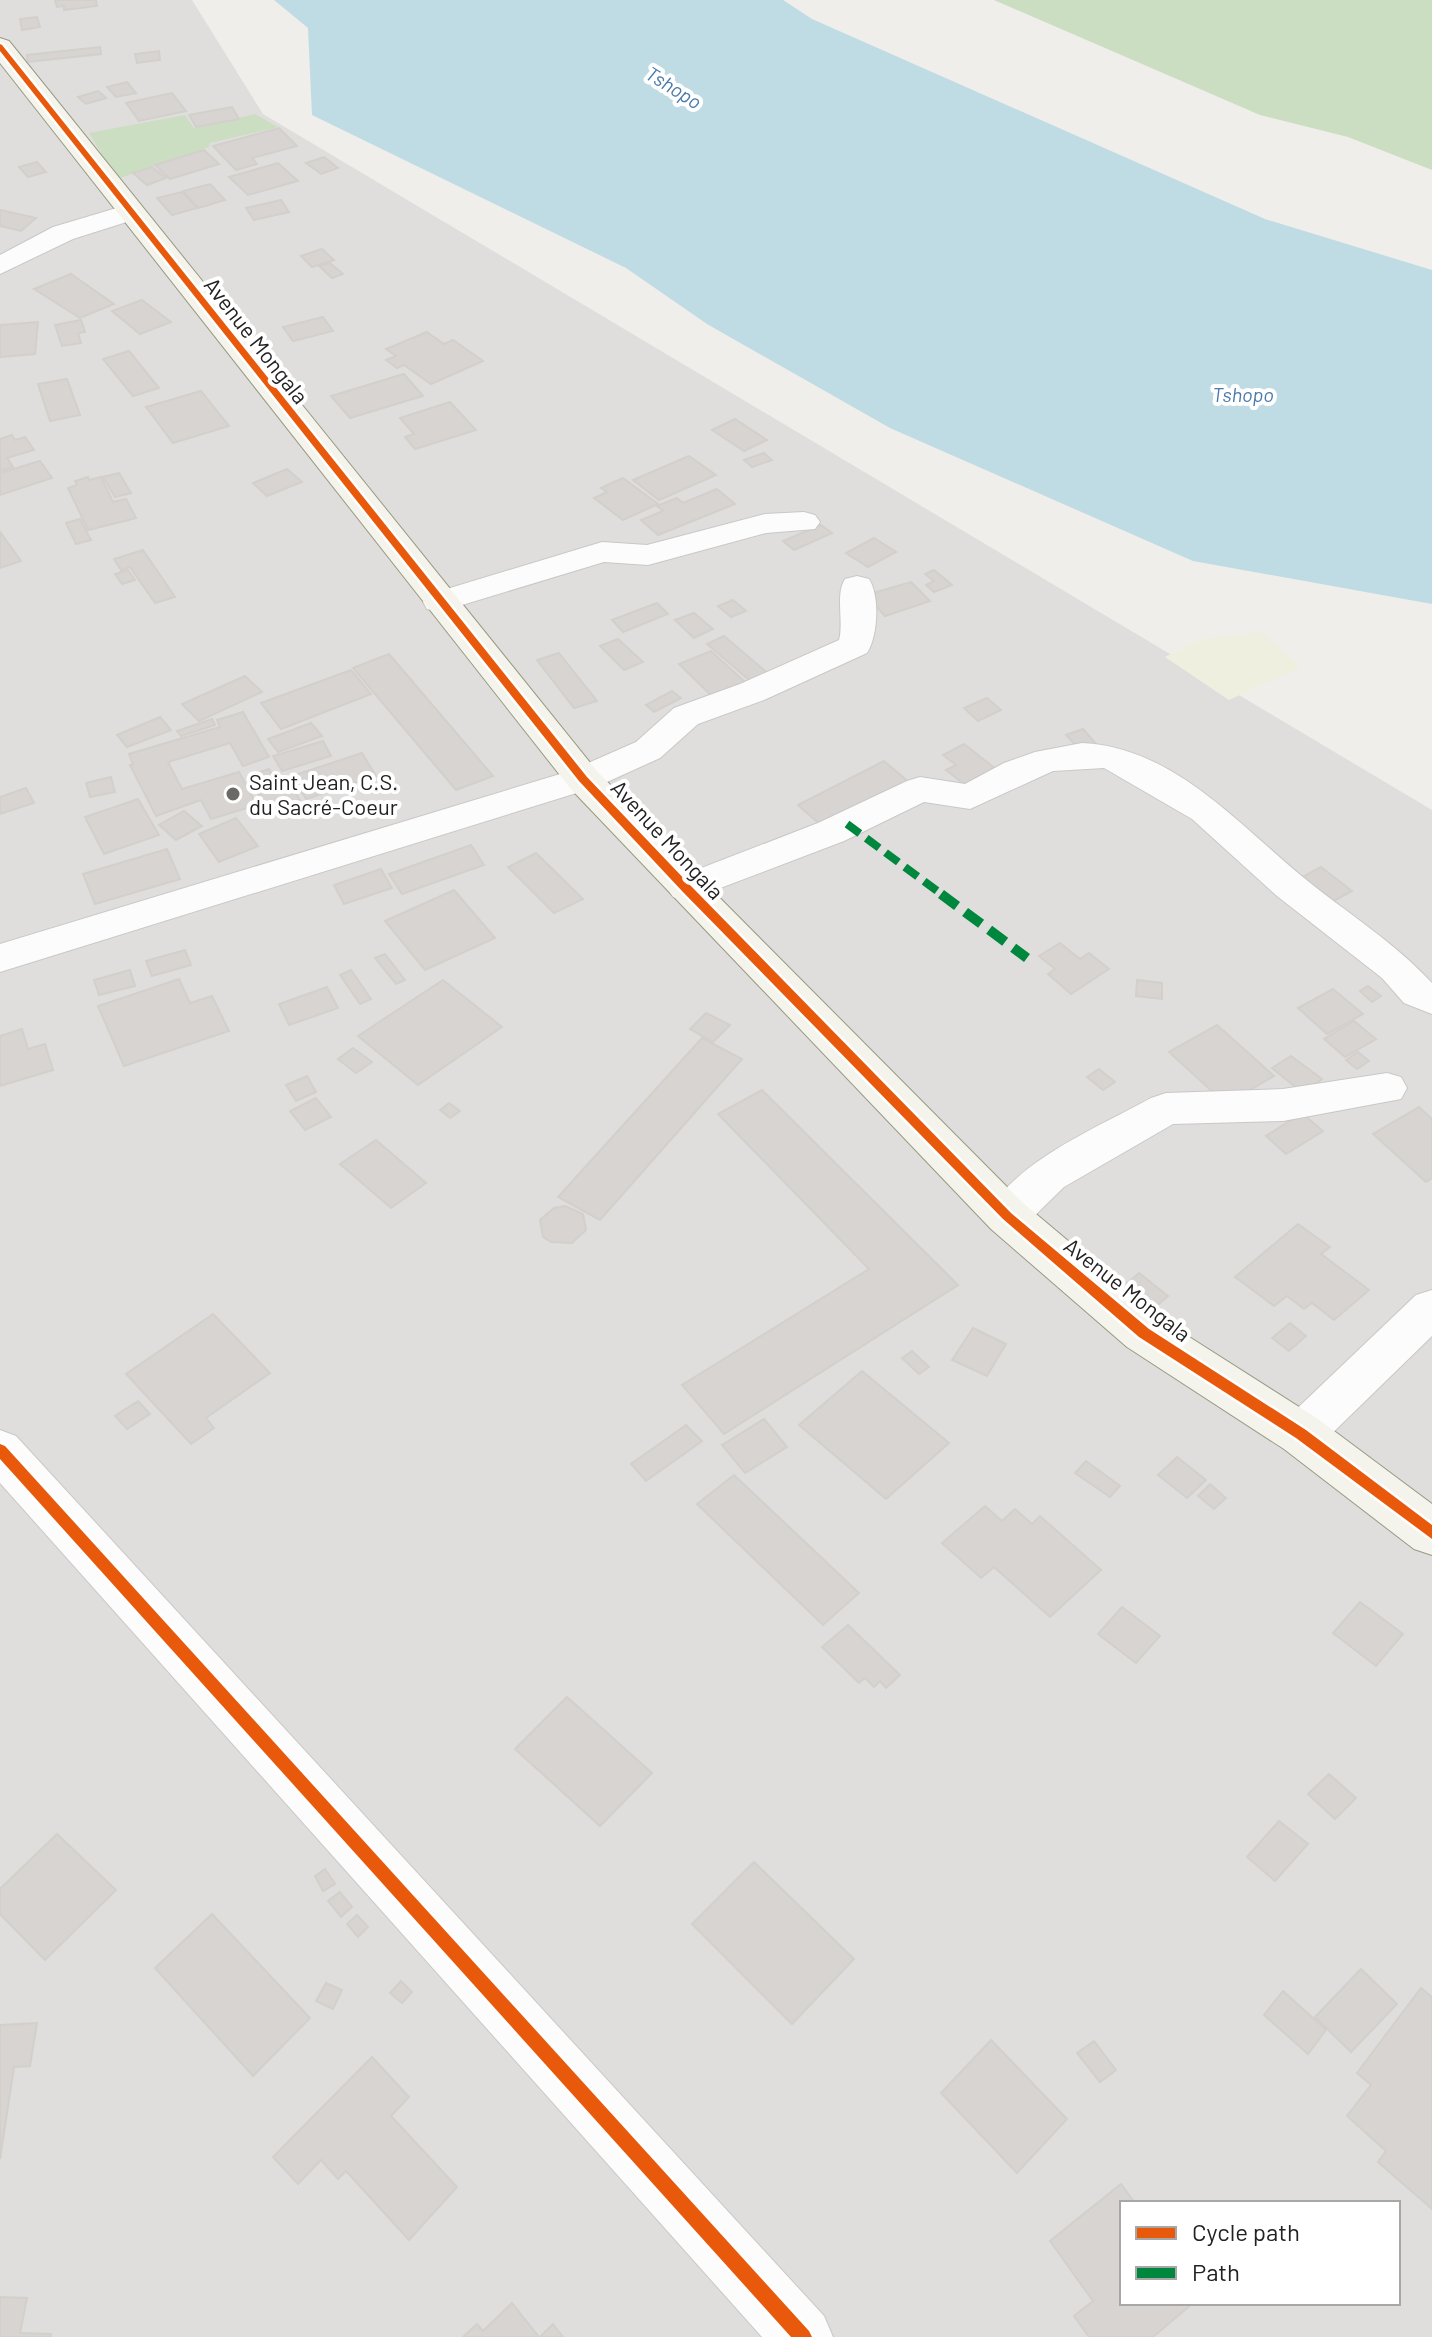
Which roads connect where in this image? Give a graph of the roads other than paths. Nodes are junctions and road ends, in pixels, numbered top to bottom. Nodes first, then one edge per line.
1 (0, 46) edge
2 (130, 212) junction
3 (0, 266) edge
4 (804, 522) dead end
5 (857, 586) dead end
6 (439, 602) junction
7 (583, 779) junction
8 (686, 888) junction
9 (0, 958) edge
10 (1432, 1000) edge
11 (1387, 1088) dead end
12 (1007, 1216) junction
13 (1432, 1308) edge
14 (1301, 1434) junction
15 (0, 1450) edge
16 (1432, 1533) edge
17 (803, 2337) edge

1 - 2 street, Avenue Mongala
2 - 3 street
2 - 6 street, Avenue Mongala
4 - 6 street
5 - 7 street
6 - 7 street, Avenue Mongala
7 - 8 street, Avenue Mongala
7 - 9 street
8 - 10 street
8 - 12 street, Avenue Mongala
11 - 12 street
12 - 14 street, Avenue Mongala
13 - 14 street
14 - 16 street, Avenue Mongala
15 - 17 street

